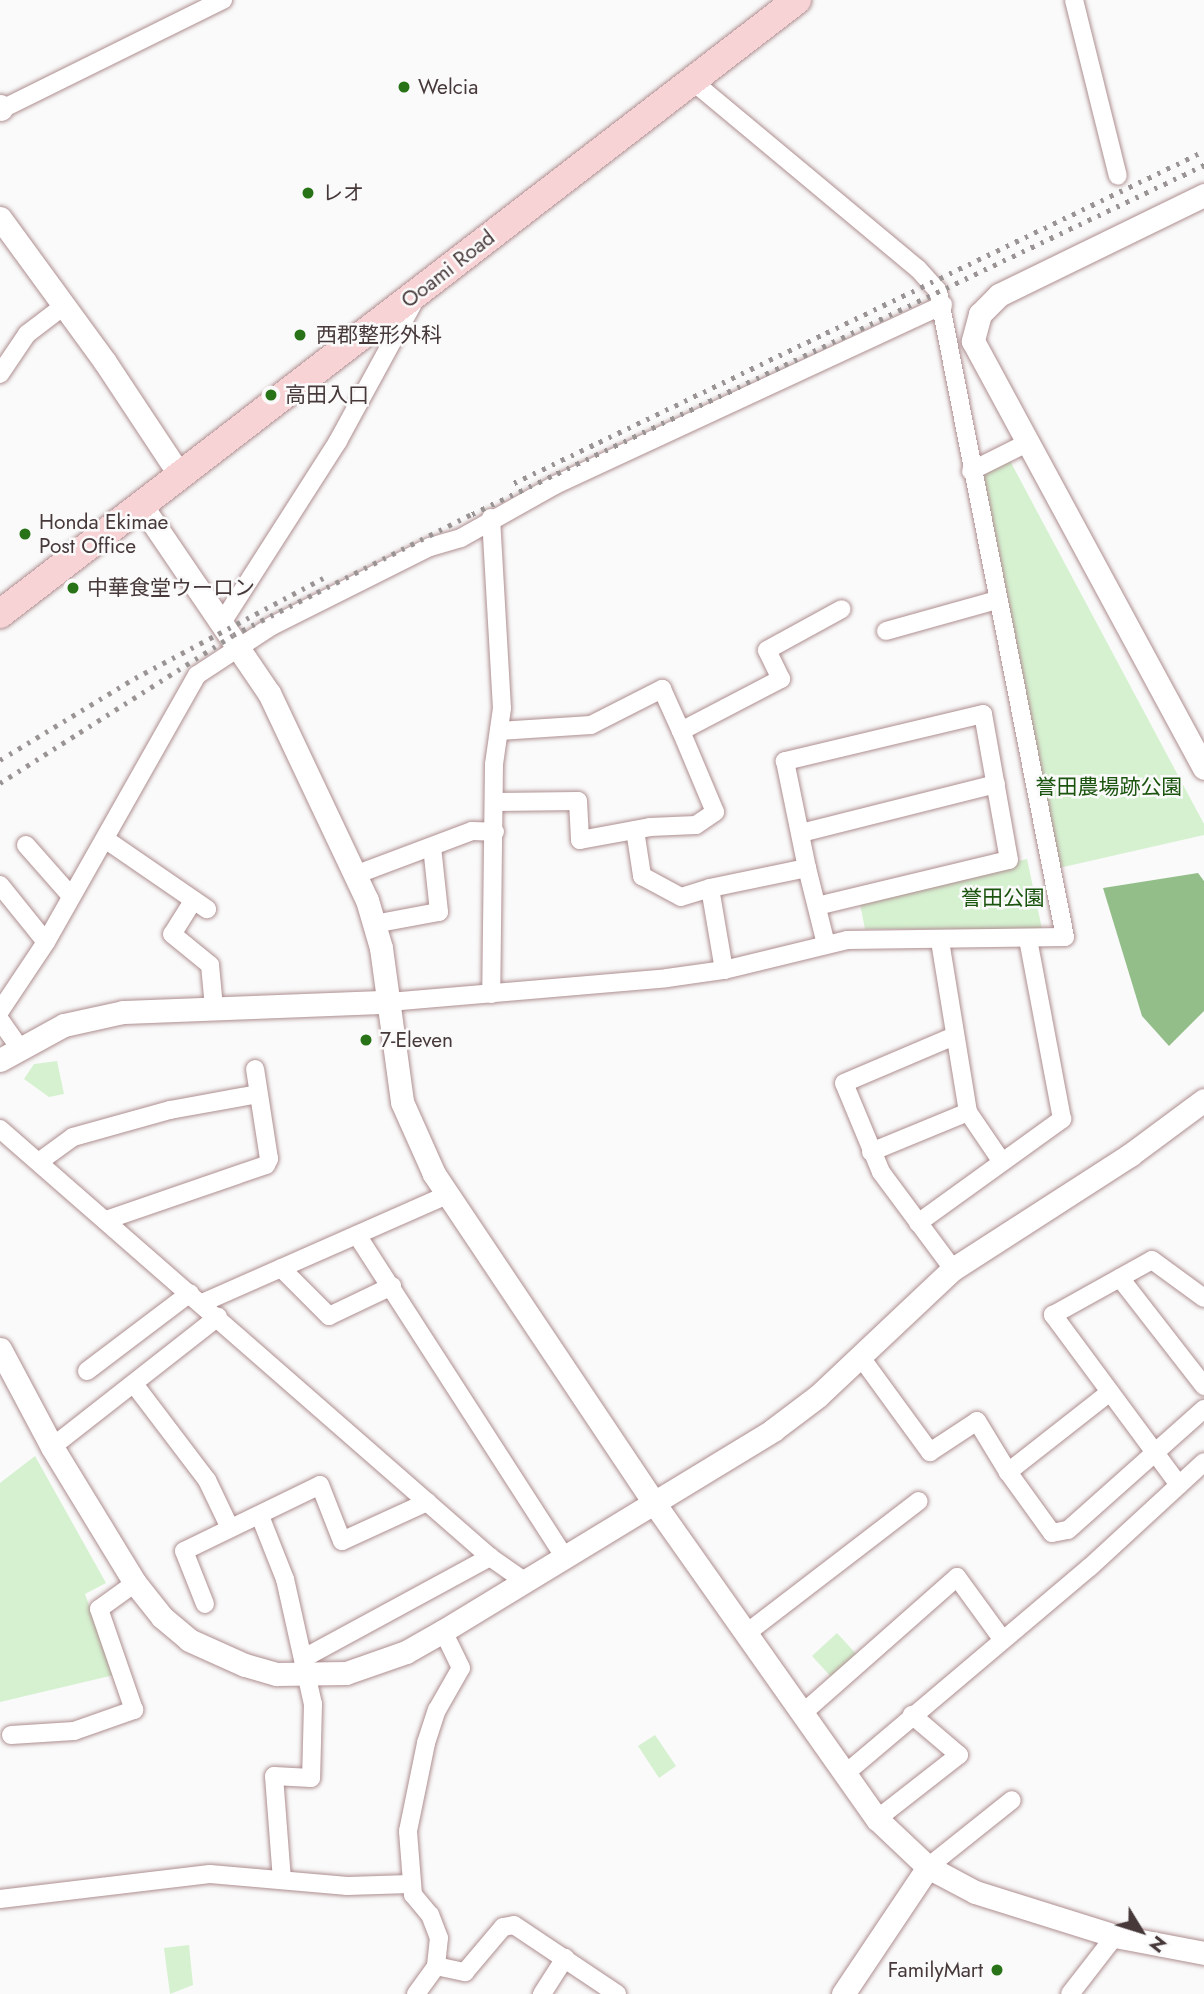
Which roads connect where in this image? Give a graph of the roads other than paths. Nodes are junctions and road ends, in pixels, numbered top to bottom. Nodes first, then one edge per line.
1 (223, 0) edge
2 (797, 0) edge
3 (1074, 0) edge
4 (691, 80) junction
5 (0, 108) edge
6 (1118, 176) dead end
7 (1204, 195) edge
8 (0, 218) edge
9 (419, 293) junction
10 (65, 305) junction
11 (943, 305) junction
12 (0, 374) edge
13 (1027, 443) junction
14 (971, 471) junction
15 (179, 474) junction
16 (141, 505) junction
17 (491, 518) junction
18 (997, 600) junction
19 (842, 609) dead end
20 (0, 614) edge
21 (223, 621) junction
22 (886, 631) dead end
23 (242, 648) junction
24 (499, 731) junction
25 (681, 731) junction
26 (1204, 768) edge
27 (996, 784) junction
28 (495, 802) junction
29 (635, 830) junction
30 (495, 832) junction
31 (801, 833) junction
32 (105, 839) junction
33 (26, 845) dead end
34 (432, 847) junction
35 (807, 868) junction
36 (355, 876) junction
37 (0, 886) edge
38 (710, 888) junction
39 (71, 897) junction
40 (817, 906) junction
41 (374, 924) junction
42 (1028, 939) junction
43 (940, 941) junction
44 (46, 942) junction
45 (827, 944) junction
46 (724, 970) junction
47 (491, 994) junction
48 (389, 1002) junction
49 (214, 1007) junction
50 (0, 1011) edge
51 (0, 1020) edge
52 (954, 1036) junction
53 (9, 1054) edge
54 (255, 1069) dead end
55 (258, 1094) junction
56 (1204, 1100) edge
57 (968, 1112) junction
58 (0, 1129) edge
59 (871, 1152) junction
60 (40, 1161) junction
61 (1002, 1162) junction
62 (447, 1195) junction
63 (109, 1219) junction
64 (918, 1223) junction
65 (357, 1235) junction
66 (281, 1268) junction
67 (953, 1269) junction
68 (1120, 1278) junction
69 (391, 1286) junction
70 (196, 1298) junction
71 (1204, 1298) edge
72 (218, 1317) junction
73 (0, 1349) edge
74 (860, 1356) junction
75 (87, 1371) dead end
76 (134, 1384) junction
77 (1204, 1386) edge
78 (1110, 1392) junction
79 (1204, 1409) edge
80 (52, 1447) junction
81 (1156, 1455) junction
82 (1204, 1462) edge
83 (1009, 1472) junction
84 (1179, 1485) junction
85 (919, 1501) dead end
86 (427, 1502) junction
87 (654, 1503) junction
88 (260, 1516) junction
89 (229, 1528) junction
90 (564, 1556) junction
91 (490, 1557) junction
92 (524, 1581) junction
93 (135, 1583) junction
94 (205, 1604) dead end
95 (443, 1631) junction
96 (748, 1632) junction
97 (1002, 1639) junction
98 (306, 1667) junction
99 (804, 1712) junction
100 (912, 1715) junction
101 (11, 1735) dead end
102 (846, 1773) junction
103 (1012, 1800) dead end
104 (877, 1819) junction
105 (928, 1867) junction
106 (282, 1880) junction
107 (410, 1884) junction
108 (0, 1899) edge
109 (1115, 1936) junction
110 (1204, 1953) edge
111 (565, 1958) junction
112 (436, 1966) junction
113 (1087, 1985) edge
114 (416, 1994) edge
115 (542, 1994) edge
116 (617, 1994) edge
117 (843, 1994) edge
118 (1070, 1994) edge

1 - 5 street
2 - 4 main road, Ooami Road
3 - 6 street
4 - 9 main road, Ooami Road
4 - 11 street
7 - 13 street
8 - 10 street
9 - 15 main road, Ooami Road
9 - 21 street
10 - 12 street
10 - 15 street
11 - 14 street
11 - 17 street
13 - 14 street
13 - 26 street
14 - 18 street
15 - 16 main road, Ooami Road
16 - 20 main road, Ooami Road
16 - 21 street
17 - 23 street
17 - 24 street
18 - 22 street
18 - 42 street
19 - 25 street
21 - 23 street
23 - 32 street
23 - 36 street
24 - 25 street
24 - 28 street
25 - 29 street
27 - 31 street
27 - 31 street
27 - 40 street
28 - 29 street
28 - 30 street
29 - 38 street
30 - 34 street
30 - 47 street
31 - 35 street
32 - 39 street
32 - 49 street
33 - 39 street
34 - 36 street
34 - 41 street
35 - 38 street
35 - 40 street
36 - 41 street
37 - 44 street
38 - 46 street
39 - 44 street
40 - 45 street
41 - 48 street
42 - 43 street
42 - 61 street
43 - 45 street
43 - 52 street
44 - 50 street
45 - 46 street
46 - 47 street
47 - 48 street
48 - 49 street
48 - 62 street
49 - 53 street
51 - 53 street
52 - 57 street
52 - 59 street
54 - 55 street
55 - 60 street
55 - 63 street
56 - 67 street
57 - 59 street
57 - 61 street
58 - 60 street
59 - 64 street
60 - 63 street
61 - 64 street
62 - 65 street
62 - 87 street
63 - 70 street
64 - 67 street
65 - 66 street
65 - 69 street
66 - 69 street
66 - 70 street
67 - 74 street
68 - 71 street
68 - 77 street
68 - 78 street
69 - 90 street
70 - 72 street
70 - 75 street
72 - 76 street
72 - 86 street
73 - 80 street
74 - 83 street
74 - 87 street
76 - 80 street
76 - 89 street
78 - 81 street
78 - 83 street
79 - 81 street
80 - 93 street
81 - 83 street
81 - 84 street
82 - 84 street
84 - 97 street
85 - 96 street
86 - 88 street
86 - 91 street
87 - 90 street
87 - 96 street
88 - 89 street
88 - 98 street
89 - 94 street
90 - 92 street
91 - 92 street
91 - 98 street
92 - 95 street
93 - 98 street
93 - 101 street
95 - 98 street
95 - 107 street
96 - 99 street
97 - 99 street
97 - 100 street
98 - 106 street
99 - 102 street
100 - 102 street
100 - 104 street
102 - 104 street
103 - 105 street
104 - 105 street
105 - 109 street
105 - 117 street
106 - 107 street
106 - 108 street
107 - 112 street
109 - 110 street
109 - 113 street
111 - 112 street
111 - 115 street
111 - 116 street
112 - 114 street
113 - 118 street

